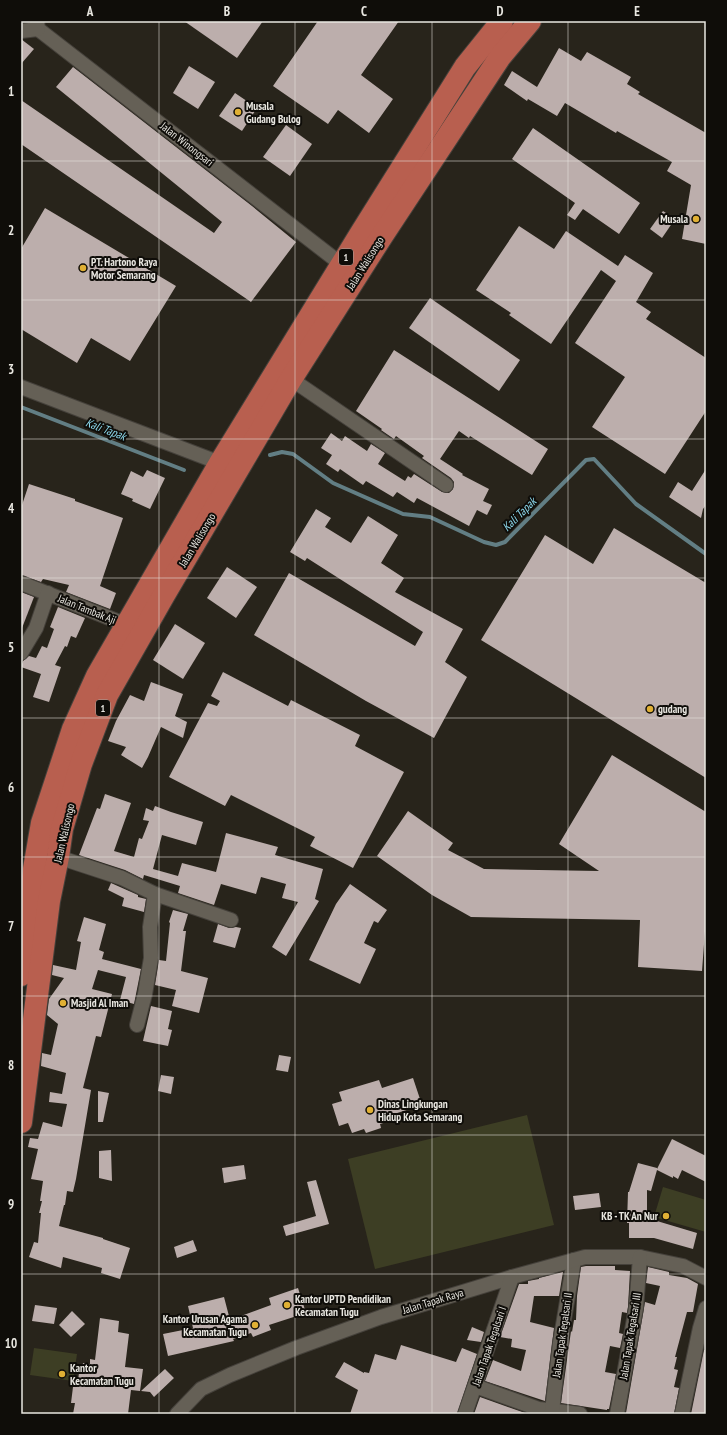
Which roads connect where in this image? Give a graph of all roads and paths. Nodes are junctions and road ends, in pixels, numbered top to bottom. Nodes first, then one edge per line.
1 (502, 21) edge
2 (530, 21) edge
3 (37, 25) edge
4 (21, 30) edge
5 (342, 264) junction
6 (291, 379) junction
7 (21, 387) edge
8 (220, 463) junction
9 (446, 485) dead end
10 (21, 582) edge
11 (48, 593) junction
12 (127, 624) junction
13 (21, 653) edge
14 (58, 858) junction
15 (27, 868) edge
16 (155, 894) junction
17 (231, 920) dead end
18 (21, 975) edge
19 (137, 1025) dead end
20 (21, 1122) edge
21 (640, 1257) junction
22 (574, 1260) junction
23 (512, 1277) junction
24 (706, 1278) edge
25 (706, 1308) edge
26 (475, 1386) junction
27 (543, 1412) edge
28 (177, 1414) edge
29 (466, 1414) edge
30 (580, 1414) edge
31 (617, 1414) edge
32 (682, 1414) edge

1 - 5 highway, Jalan Walisongo / 1
2 - 6 highway, Jalan Walisongo / 1
3 - 4 street
3 - 5 street, Jalan Winongsari
5 - 8 highway, Jalan Walisongo / 1
6 - 9 street
6 - 14 highway, Jalan Walisongo / 1
7 - 8 street
8 - 12 highway, Jalan Walisongo / 1
10 - 11 street, Jalan Tambak Aji
11 - 12 street, Jalan Tambak Aji
11 - 13 street, Jalan Tambak Aji
12 - 15 highway, Jalan Walisongo / 1
14 - 16 street
14 - 20 highway, Jalan Walisongo / 1
15 - 18 highway, Jalan Walisongo / 1
16 - 17 street
16 - 19 street
21 - 22 street, Jalan Tapak Raya
21 - 24 street, Jalan Tapak Raya
21 - 31 street, Jalan Tapak Tegalsari III
22 - 23 street, Jalan Tapak Raya
22 - 27 street, Jalan Tapak Tegalsari II
23 - 26 street, Jalan Tapak Tegalsari I
23 - 28 street, Jalan Tapak Raya
25 - 32 street
26 - 27 street
26 - 29 street, Jalan Tapak Tegalsari I
27 - 30 street

